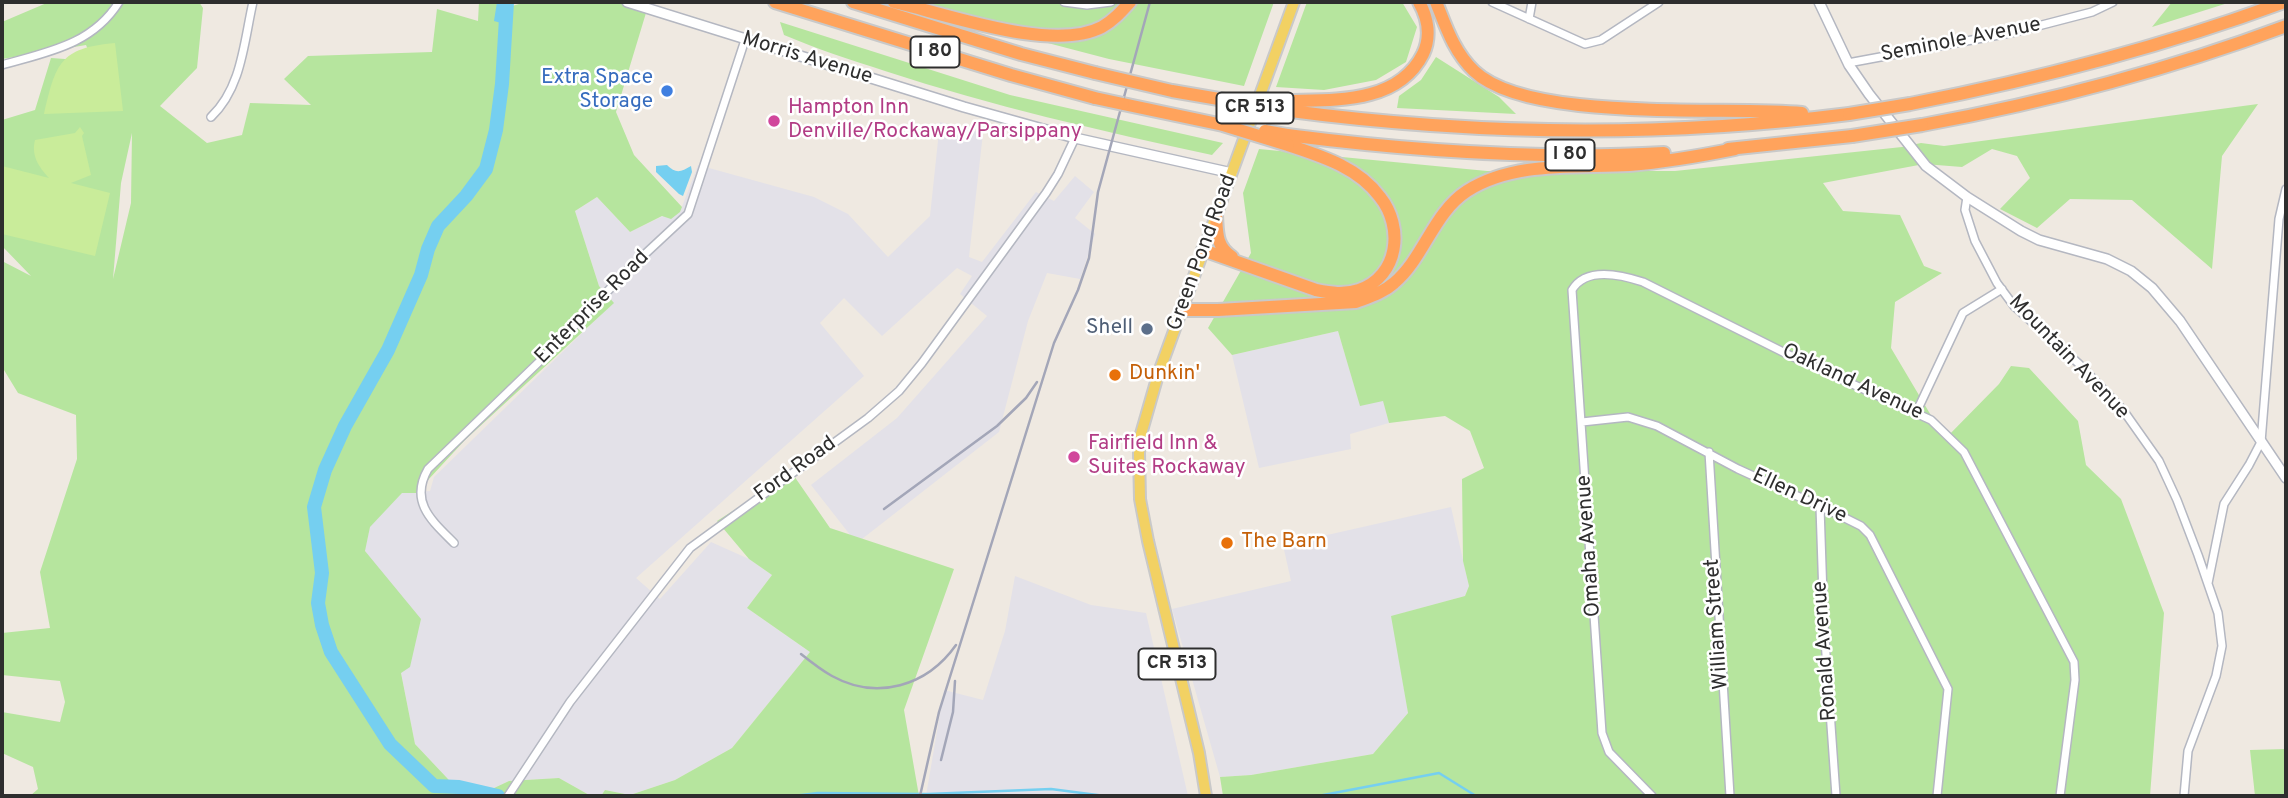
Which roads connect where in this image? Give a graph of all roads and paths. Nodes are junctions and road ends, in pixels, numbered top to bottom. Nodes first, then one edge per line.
1 (118, 2) edge
2 (253, 2) edge
3 (627, 2) edge
4 (775, 2) edge
5 (853, 2) edge
6 (894, 2) edge
7 (1063, 2) edge
8 (1111, 2) edge
9 (1130, 2) edge
10 (1294, 2) edge
11 (1419, 2) edge
12 (1436, 2) edge
13 (1492, 2) edge
14 (1532, 2) edge
15 (1659, 2) edge
16 (1819, 2) edge
17 (2113, 2) edge
18 (2284, 2) edge
19 (1530, 19) junction
20 (2286, 26) edge
21 (745, 40) junction
22 (1848, 63) junction
23 (2, 65) edge
24 (1288, 106) junction
25 (1833, 116) junction
26 (211, 117) dead end
27 (1075, 138) junction
28 (1287, 140) junction
29 (1735, 149) junction
30 (1232, 173) junction
31 (2286, 190) edge
32 (1967, 197) junction
33 (1216, 215) junction
34 (2279, 240) junction
35 (2286, 246) edge
36 (1203, 250) junction
37 (1245, 264) junction
38 (1581, 281) joint
39 (2002, 289) junction
40 (1182, 310) junction
41 (1916, 413) junction
42 (1582, 422) junction
43 (2260, 442) junction
44 (1709, 452) junction
45 (2286, 478) edge
46 (1820, 506) junction
47 (454, 543) dead end
48 (2208, 584) junction
49 (509, 794) edge
50 (1206, 796) edge
51 (1652, 796) edge
52 (1730, 796) edge
53 (1836, 796) edge
54 (1937, 796) edge
55 (2060, 796) edge
56 (2184, 796) edge

1 - 23 street
2 - 26 street
3 - 21 street, Morris Avenue
4 - 28 highway, I 80, bridge
5 - 24 highway, I 80, bridge
6 - 9 highway
7 - 8 street
10 - 30 main road, Green Pond Road / CR 513
11 - 24 highway
12 - 25 highway
13 - 19 street
14 - 19 street
15 - 19 street
16 - 22 street
17 - 22 street, Seminole Avenue
18 - 25 highway, I 80, bridge
20 - 29 highway, I 80, bridge
21 - 27 street, Morris Avenue
21 - 47 street, Enterprise Road
22 - 32 street
24 - 25 highway, I 80
27 - 30 street, Morris Avenue
27 - 49 street, Ford Road
28 - 29 highway, I 80
28 - 37 highway
29 - 40 highway
30 - 33 main road, Green Pond Road / CR 513
31 - 34 street
32 - 39 street, Mountain Avenue
32 - 43 street
33 - 36 main road, Green Pond Road / CR 513
33 - 37 highway
34 - 35 street
34 - 43 street
36 - 37 highway
36 - 40 main road, Green Pond Road / CR 513
38 - 41 street, Oakland Avenue
38 - 42 street, Omaha Avenue
39 - 41 street
39 - 48 street, Mountain Avenue
40 - 50 main road, Green Pond Road / CR 513
41 - 55 street, Oakland Avenue
42 - 44 street, Ellen Drive
42 - 51 street, Omaha Avenue
43 - 45 street
43 - 48 street
44 - 46 street, Ellen Drive
44 - 52 street, William Street
46 - 53 street, Ronald Avenue
46 - 54 street, Ellen Drive
48 - 56 street, Mountain Avenue

